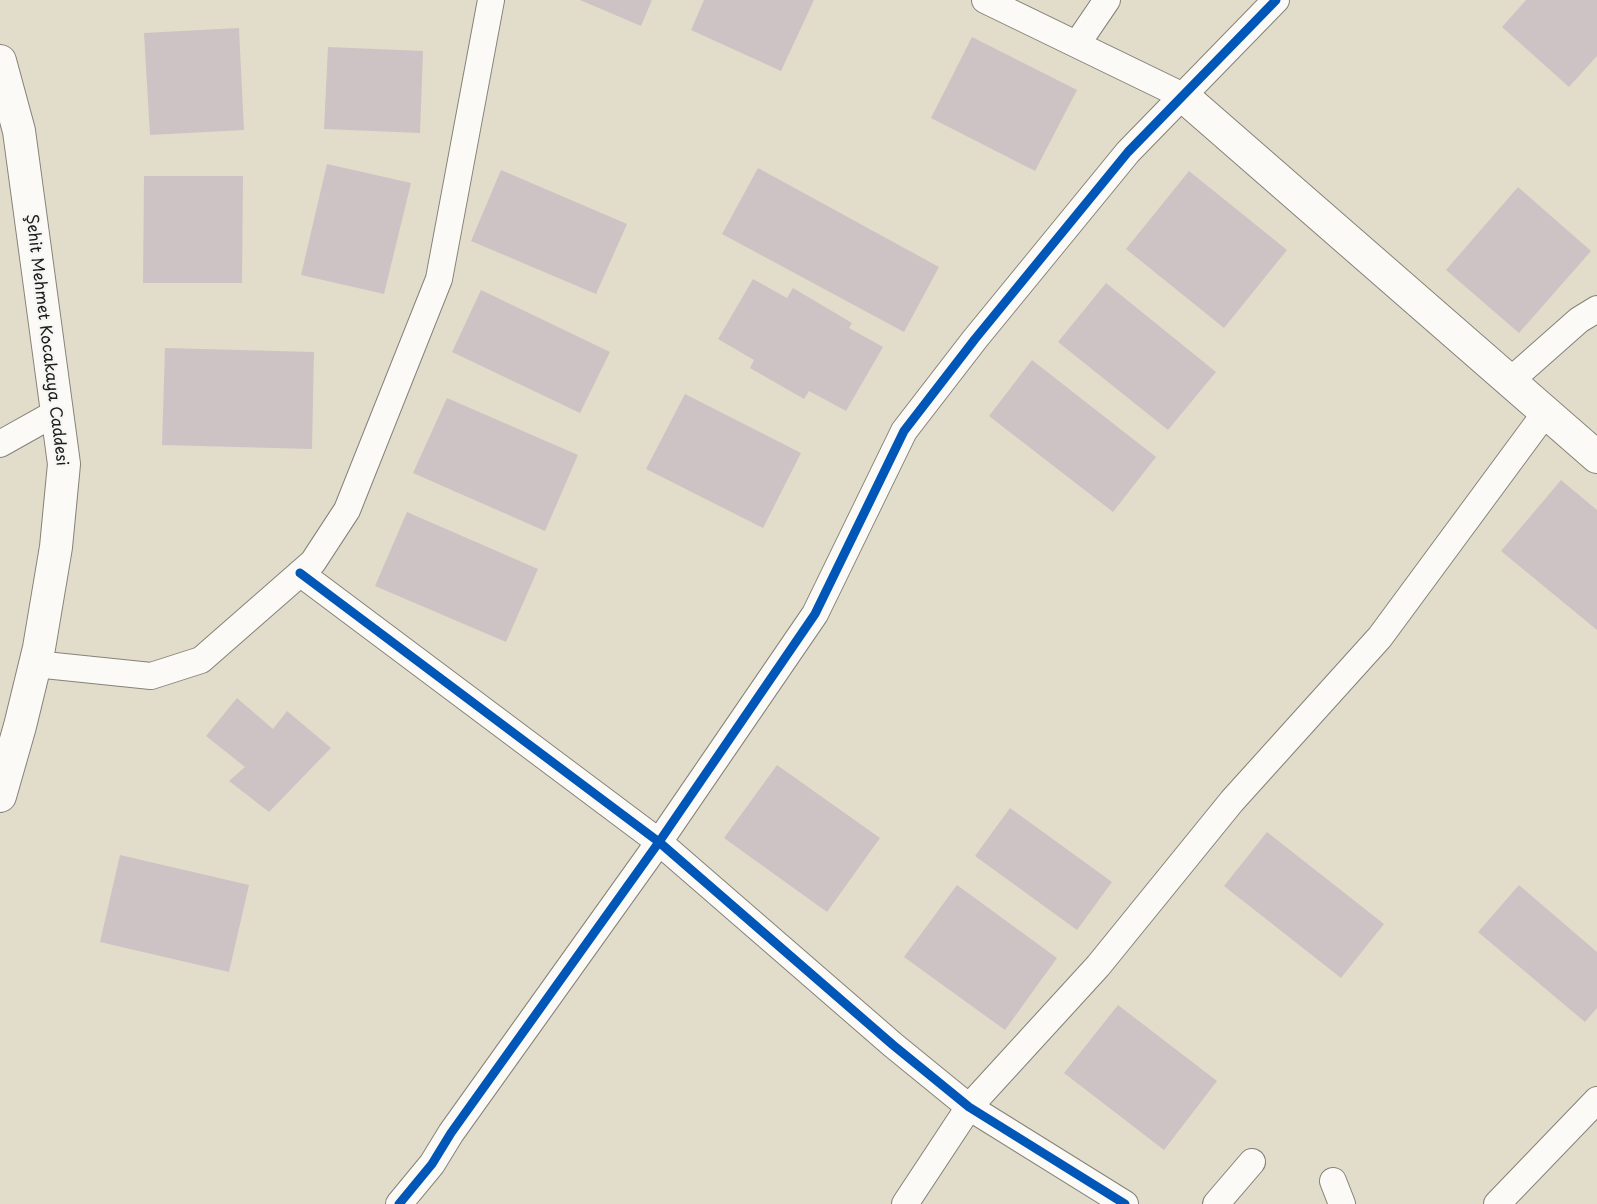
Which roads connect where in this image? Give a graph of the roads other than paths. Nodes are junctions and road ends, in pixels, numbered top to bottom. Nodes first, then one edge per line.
1 (491, 0) edge
2 (985, 0) edge
3 (1107, 0) edge
4 (1276, 0) edge
5 (1077, 44) junction
6 (0, 61) edge
7 (1183, 96) junction
8 (1597, 309) edge
9 (1510, 381) junction
10 (57, 412) junction
11 (1546, 412) junction
12 (0, 444) edge
13 (1597, 457) edge
14 (300, 573) junction
15 (36, 664) junction
16 (0, 795) edge
17 (659, 842) junction
18 (1597, 1100) edge
19 (969, 1107) junction
20 (1252, 1162) dead end
21 (399, 1204) edge
22 (905, 1204) edge
23 (1125, 1204) edge
24 (1216, 1204) edge
25 (1497, 1204) edge

1 - 14 street
2 - 5 street
3 - 5 street
4 - 7 street
5 - 7 street
6 - 10 street, Şehit Mehmet Kocakaya Caddesi
7 - 9 street
7 - 17 street
8 - 9 street
9 - 11 street
10 - 12 street
10 - 15 street, Şehit Mehmet Kocakaya Caddesi
11 - 13 street
11 - 19 street
14 - 15 street
14 - 17 street
15 - 16 street, Şehit Mehmet Kocakaya Caddesi
17 - 19 street
17 - 21 street
18 - 25 street
19 - 22 street
19 - 23 street
20 - 24 street

